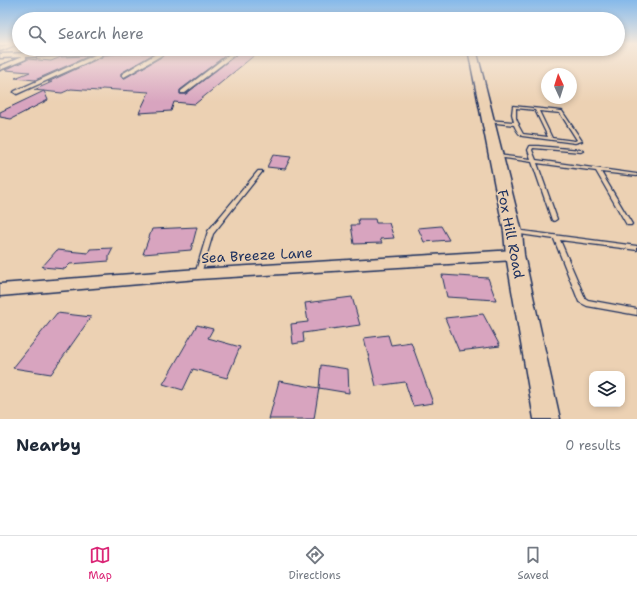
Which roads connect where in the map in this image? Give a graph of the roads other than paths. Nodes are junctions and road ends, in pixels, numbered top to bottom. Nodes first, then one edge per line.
1 (10, 64) edge
2 (80, 64) edge
3 (144, 64) edge
4 (220, 64) edge
5 (475, 64) edge
6 (0, 68) edge
7 (124, 75) dead end
8 (17, 92) dead end
9 (183, 92) dead end
10 (536, 109) junction
11 (487, 121) junction
12 (517, 124) junction
13 (551, 139) junction
14 (581, 151) dead end
15 (494, 156) junction
16 (534, 161) junction
17 (596, 169) junction
18 (260, 172) dead end
19 (637, 175) edge
20 (554, 219) dead end
21 (629, 224) dead end
22 (513, 232) junction
23 (556, 237) junction
24 (637, 248) edge
25 (515, 255) junction
26 (198, 274) junction
27 (0, 290) edge
28 (637, 312) edge
29 (544, 419) edge

1 - 6 street
2 - 8 street
3 - 7 street
4 - 9 street
5 - 11 main road, Fox Hill Road
10 - 12 lane
10 - 13 lane
10 - 13 lane
11 - 12 lane
11 - 15 main road, Fox Hill Road
12 - 13 lane
14 - 16 lane
15 - 16 lane
15 - 22 main road, Fox Hill Road
16 - 17 lane
16 - 20 lane
17 - 19 lane
17 - 21 lane
18 - 26 lane
22 - 23 lane
22 - 25 main road, Fox Hill Road
23 - 24 lane
23 - 28 lane
25 - 26 street, Sea Breeze Lane
25 - 29 main road, Fox Hill Road
26 - 27 street, Sea Breeze Lane

